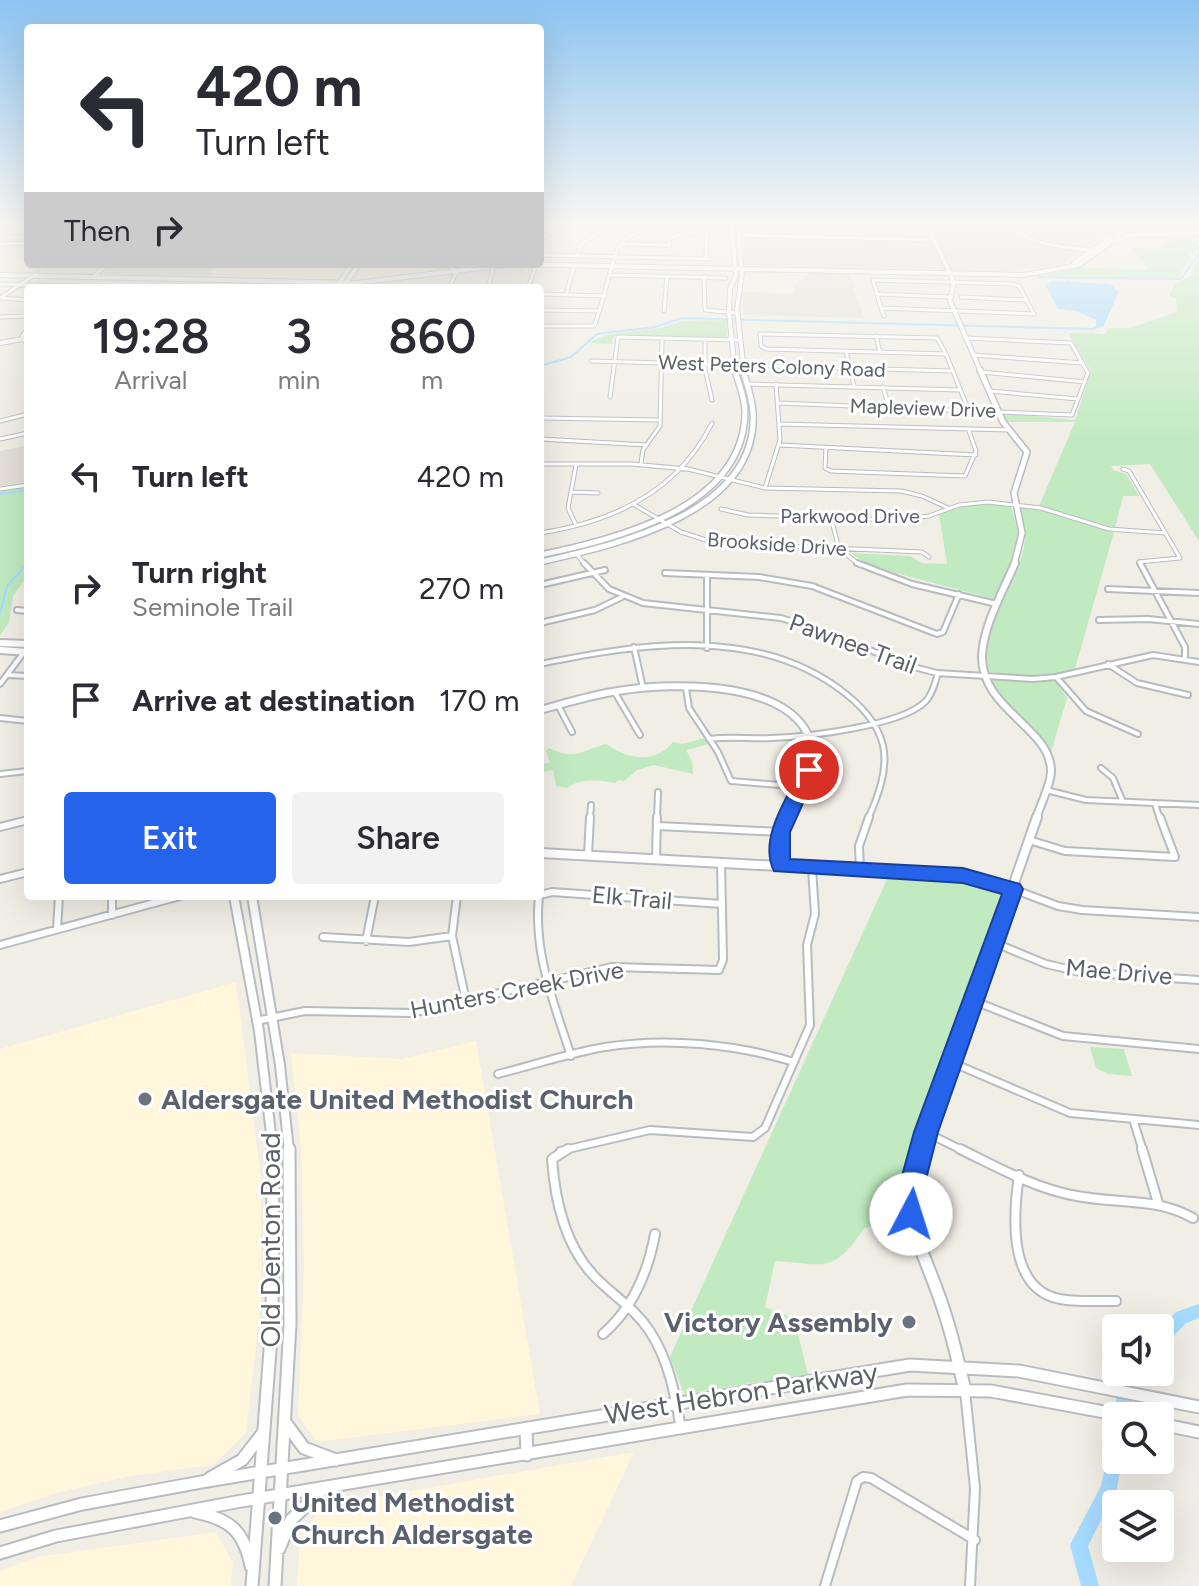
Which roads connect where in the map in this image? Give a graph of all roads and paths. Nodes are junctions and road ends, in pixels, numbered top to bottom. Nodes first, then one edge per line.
1 (1, 298) edge
2 (604, 298) edge
3 (665, 298) edge
4 (705, 298) edge
5 (730, 298) edge
6 (737, 298) edge
7 (877, 298) edge
8 (950, 298) edge
9 (983, 298) edge
10 (24, 300) edge
11 (1026, 300) joint
12 (881, 308) junction
13 (544, 310) edge
14 (599, 311) junction
15 (664, 311) dead end
16 (954, 313) junction
17 (730, 314) junction
18 (738, 314) junction
19 (24, 316) edge
20 (884, 316) dead end
21 (0, 317) edge
22 (544, 326) edge
23 (876, 336) junction
24 (662, 338) junction
25 (965, 338) junction
26 (24, 339) edge
27 (705, 339) junction
28 (732, 340) junction
29 (739, 340) junction
30 (0, 343) edge
31 (846, 351) junction
32 (880, 352) junction
33 (946, 354) junction
34 (973, 355) junction
35 (591, 361) dead end
36 (614, 361) junction
37 (659, 363) junction
38 (1083, 363) junction
39 (705, 364) junction
40 (733, 365) junction
41 (741, 365) junction
42 (850, 368) junction
43 (953, 371) junction
44 (981, 372) junction
45 (1085, 382) junction
46 (747, 384) junction
47 (776, 384) junction
48 (854, 386) junction
49 (883, 387) junction
50 (960, 390) junction
51 (989, 391) junction
52 (610, 397) dead end
53 (1078, 399) junction
54 (712, 400) dead end
55 (778, 403) junction
56 (889, 407) junction
57 (968, 409) junction
58 (998, 410) junction
59 (24, 415) edge
60 (544, 418) edge
61 (660, 420) junction
62 (0, 421) edge
63 (712, 423) dead end
64 (780, 424) junction
65 (1009, 430) junction
66 (969, 431) junction
67 (24, 434) edge
68 (0, 439) edge
69 (544, 439) edge
70 (647, 445) junction
71 (780, 445) junction
72 (826, 448) junction
73 (976, 455) junction
74 (641, 463) junction
75 (544, 464) edge
76 (576, 465) junction
77 (684, 468) junction
78 (1123, 469) dead end
79 (720, 477) junction
80 (729, 479) junction
81 (24, 486) edge
82 (765, 486) junction
83 (0, 489) edge
84 (572, 492) junction
85 (598, 493) dead end
86 (633, 504) junction
87 (1015, 505) junction
88 (948, 508) junction
89 (721, 509) dead end
90 (831, 518) junction
91 (659, 520) junction
92 (667, 524) junction
93 (577, 526) junction
94 (544, 532) edge
95 (1165, 533) junction
96 (839, 549) junction
97 (575, 551) junction
98 (544, 555) edge
99 (929, 557) dead end
100 (544, 561) edge
101 (605, 570) dead end
102 (665, 573) dead end
103 (591, 574) junction
104 (707, 575) junction
105 (544, 584) edge
106 (1108, 589) dead end
107 (1155, 591) junction
108 (1199, 593) edge
109 (959, 594) junction
110 (622, 597) junction
111 (997, 604) junction
112 (707, 609) junction
113 (17, 610) dead end
114 (24, 611) edge
115 (1099, 620) dead end
116 (1170, 620) junction
117 (544, 622) edge
118 (1199, 624) edge
119 (0, 643) edge
120 (634, 647) junction
121 (24, 648) edge
122 (707, 648) junction
123 (24, 649) edge
124 (0, 650) edge
125 (24, 653) edge
126 (1185, 657) junction
127 (1199, 662) edge
128 (544, 663) edge
129 (1107, 664) junction
130 (938, 673) junction
131 (7, 675) junction
132 (24, 676) edge
133 (986, 676) junction
134 (1057, 678) junction
135 (0, 684) edge
136 (643, 688) junction
137 (686, 688) junction
138 (614, 691) junction
139 (1188, 695) dead end
140 (558, 705) junction
141 (544, 709) edge
142 (0, 718) edge
143 (24, 721) edge
144 (873, 724) junction
145 (572, 732) dead end
146 (807, 734) junction
147 (1138, 734) dead end
148 (640, 735) dead end
149 (709, 739) junction
150 (1101, 768) dead end
151 (24, 771) edge
152 (0, 774) edge
153 (1046, 790) junction
154 (798, 791) junction
155 (658, 792) dead end
156 (1123, 802) junction
157 (1155, 804) junction
158 (591, 805) dead end
159 (1199, 805) edge
160 (24, 821) edge
161 (658, 826) junction
162 (0, 827) edge
163 (780, 832) junction
164 (1029, 840) junction
165 (544, 853) edge
166 (588, 855) junction
167 (656, 859) junction
168 (721, 862) junction
169 (780, 866) junction
170 (812, 867) junction
171 (860, 870) junction
172 (24, 873) edge
173 (0, 879) edge
174 (1013, 889) junction
175 (544, 894) edge
176 (59, 900) edge
177 (112, 900) edge
178 (166, 900) edge
179 (235, 900) edge
180 (253, 900) edge
181 (374, 900) edge
182 (456, 900) edge
183 (540, 900) edge
184 (722, 904) junction
185 (112, 915) junction
186 (1199, 917) edge
187 (57, 929) junction
188 (452, 936) junction
189 (323, 937) dead end
190 (366, 941) junction
191 (995, 943) junction
192 (0, 945) edge
193 (1199, 980) edge
194 (549, 981) junction
195 (466, 1001) junction
196 (974, 1001) junction
197 (271, 1017) junction
198 (256, 1021) junction
199 (1199, 1049) edge
200 (571, 1056) junction
201 (794, 1062) junction
202 (953, 1063) junction
203 (498, 1074) dead end
204 (1133, 1119) junction
205 (1199, 1125) edge
206 (926, 1132) junction
207 (290, 1161) junction
208 (274, 1164) junction
209 (1019, 1175) junction
210 (1158, 1203) junction
211 (1193, 1218) dead end
212 (655, 1234) dead end
213 (1116, 1301) dead end
214 (628, 1304) junction
215 (603, 1334) dead end
216 (959, 1363) junction
217 (964, 1386) junction
218 (677, 1404) junction
219 (1199, 1407) edge
220 (1102, 1411) edge
221 (285, 1420) junction
222 (1174, 1427) edge
223 (526, 1429) junction
224 (681, 1430) junction
225 (264, 1431) junction
226 (1199, 1432) edge
227 (527, 1455) junction
228 (338, 1460) junction
229 (282, 1469) junction
230 (262, 1473) junction
231 (201, 1482) junction
232 (326, 1487) junction
233 (281, 1495) junction
234 (260, 1498) junction
235 (189, 1511) junction
236 (0, 1527) edge
237 (975, 1540) junction
238 (0, 1553) edge
239 (277, 1554) junction
240 (253, 1581) edge
241 (275, 1586) edge
242 (825, 1586) edge
243 (970, 1586) edge

1 - 10 street
2 - 14 street
3 - 15 street
4 - 17 street
5 - 17 main road
6 - 18 main road
7 - 12 street
8 - 16 main road
9 - 11 street
11 - 16 street
12 - 16 street
12 - 20 street
13 - 14 street
14 - 22 street
16 - 25 main road
17 - 18 street
17 - 28 main road
18 - 29 main road
19 - 21 street
23 - 31 street
23 - 32 street
23 - 33 street
24 - 27 street
24 - 36 street
24 - 37 street
25 - 34 main road
25 - 38 street
26 - 30 main road
27 - 28 street
27 - 39 street
28 - 29 street
28 - 40 main road
29 - 41 main road
31 - 32 street
31 - 42 street
32 - 33 street
33 - 43 street
34 - 38 street
34 - 44 main road
35 - 36 street, West Peters Colony Road
36 - 37 street, West Peters Colony Road
36 - 52 street
37 - 39 street, West Peters Colony Road
37 - 61 street
38 - 45 street
39 - 40 street, West Peters Colony Road
39 - 54 street
40 - 41 street, West Peters Colony Road
40 - 79 main road
41 - 42 street, West Peters Colony Road
41 - 46 main road
42 - 43 street, West Peters Colony Road
42 - 48 street
43 - 50 street
44 - 45 street
44 - 51 main road
45 - 53 street
46 - 47 street
46 - 80 main road
47 - 48 street
47 - 55 street
48 - 49 street
49 - 50 street
49 - 56 street
50 - 57 street
51 - 53 street
51 - 58 main road
53 - 58 street, Mapleview Drive
55 - 56 street, Mapleview Drive
55 - 64 street
56 - 57 street, Mapleview Drive
57 - 58 street, Mapleview Drive
58 - 65 main road
59 - 62 street
60 - 61 street
61 - 70 street
63 - 77 street
64 - 66 street
64 - 71 street
65 - 66 street
65 - 87 main road
66 - 73 street
67 - 68 street
69 - 70 street
70 - 74 street
71 - 72 street
71 - 82 street
72 - 73 street
72 - 73 street
74 - 76 street
74 - 77 street
75 - 76 street
76 - 84 street
77 - 79 street
77 - 86 street
78 - 95 street
79 - 80 street
79 - 91 main road
80 - 82 street
80 - 92 main road
81 - 83 street
82 - 88 street
84 - 85 street
84 - 93 street
86 - 91 street, Brookside Drive
86 - 93 street
87 - 88 street, Parkwood Drive
87 - 95 street, Parkwood Drive
87 - 111 main road
88 - 90 street, Parkwood Drive
89 - 90 street, Parkwood Drive
90 - 96 street
91 - 92 street, Brookside Drive
91 - 97 main road
92 - 96 street, Brookside Drive
92 - 97 main road
93 - 94 street
95 - 107 street
96 - 99 street, Brookside Drive
96 - 109 street
97 - 98 main road
97 - 100 main road
97 - 103 street, Pawnee Trail
101 - 103 street
102 - 104 street
103 - 105 street
103 - 110 street, Pawnee Trail
104 - 109 street
104 - 112 street
106 - 107 street
107 - 108 street
107 - 116 street
109 - 111 street
110 - 112 street, Pawnee Trail
110 - 117 street
111 - 133 main road
112 - 122 street
112 - 130 street, Pawnee Trail
113 - 114 street
115 - 116 street
116 - 118 street
116 - 126 street
119 - 121 main road
120 - 122 street
120 - 128 street
120 - 136 street
122 - 144 street
123 - 124 main road
125 - 131 street
126 - 127 street, Pawnee Trail
126 - 129 street, Pawnee Trail
129 - 134 street, Pawnee Trail
129 - 139 street
130 - 133 street, Pawnee Trail
130 - 144 street
131 - 132 street
131 - 135 street
133 - 134 street, Pawnee Trail
133 - 153 main road
134 - 147 street
136 - 137 main road
136 - 138 main road
137 - 146 main road
137 - 149 street
138 - 140 main road
138 - 148 street
140 - 141 main road
140 - 145 street
142 - 143 street
144 - 146 street
144 - 171 street
146 - 149 street
146 - 154 main road
149 - 154 street
150 - 156 street
151 - 152 street
153 - 156 street
153 - 164 main road
154 - 163 main road
155 - 161 street
156 - 157 street
157 - 159 street
157 - 164 street
158 - 166 street
160 - 162 street
161 - 163 street
161 - 167 street
163 - 169 main road
164 - 174 main road
165 - 166 main road
166 - 167 main road
167 - 168 main road
168 - 169 main road
168 - 184 street, Hunters Creek Drive
169 - 170 main road
170 - 171 main road
170 - 201 street
171 - 174 main road
172 - 173 street
174 - 186 street
174 - 191 main road
175 - 184 street, Elk Trail
176 - 187 street
177 - 185 street
178 - 185 street
179 - 198 main road, Old Denton Road
180 - 197 main road, Old Denton Road
181 - 190 street
182 - 188 street
183 - 194 street
184 - 194 street, Hunters Creek Drive
185 - 187 street
187 - 192 street
188 - 190 street
188 - 195 street
189 - 190 street
191 - 193 street, Mae Drive
191 - 196 main road
194 - 195 street, Hunters Creek Drive
194 - 200 street
195 - 197 street, Hunters Creek Drive
196 - 199 street
196 - 202 main road
197 - 198 street, Hunters Creek Drive
197 - 207 main road, Old Denton Road
198 - 208 main road, Old Denton Road
200 - 201 street
200 - 203 street
201 - 214 street
202 - 204 street
202 - 206 main road
204 - 205 street
204 - 210 street
206 - 209 street
206 - 216 main road
207 - 208 main road
207 - 221 main road, Old Denton Road
208 - 225 main road, Old Denton Road
209 - 210 street
209 - 213 street
210 - 211 street
212 - 214 street
214 - 215 street
214 - 218 street
216 - 217 main road
216 - 218 main road, West Hebron Parkway
216 - 219 main road, West Hebron Parkway
217 - 220 main road, West Hebron Parkway
217 - 224 main road, West Hebron Parkway
217 - 237 street
218 - 223 main road, West Hebron Parkway
218 - 224 street
221 - 228 main road
221 - 229 main road, Old Denton Road
222 - 226 main road
223 - 227 main road
223 - 228 main road, West Hebron Parkway
224 - 227 main road, West Hebron Parkway
225 - 230 main road, Old Denton Road
225 - 231 main road
227 - 232 main road, West Hebron Parkway
228 - 229 main road, West Hebron Parkway
229 - 230 main road, West Hebron Parkway
229 - 233 main road, Old Denton Road
230 - 231 main road, West Hebron Parkway
230 - 234 main road, Old Denton Road
231 - 236 main road, West Hebron Parkway
232 - 233 main road, West Hebron Parkway
232 - 239 main road
233 - 234 main road, West Hebron Parkway
233 - 239 main road, Old Denton Road
234 - 235 main road, West Hebron Parkway
234 - 240 main road, Old Denton Road
235 - 238 main road, West Hebron Parkway
235 - 240 main road
237 - 242 street
237 - 243 street
239 - 241 main road, Old Denton Road

